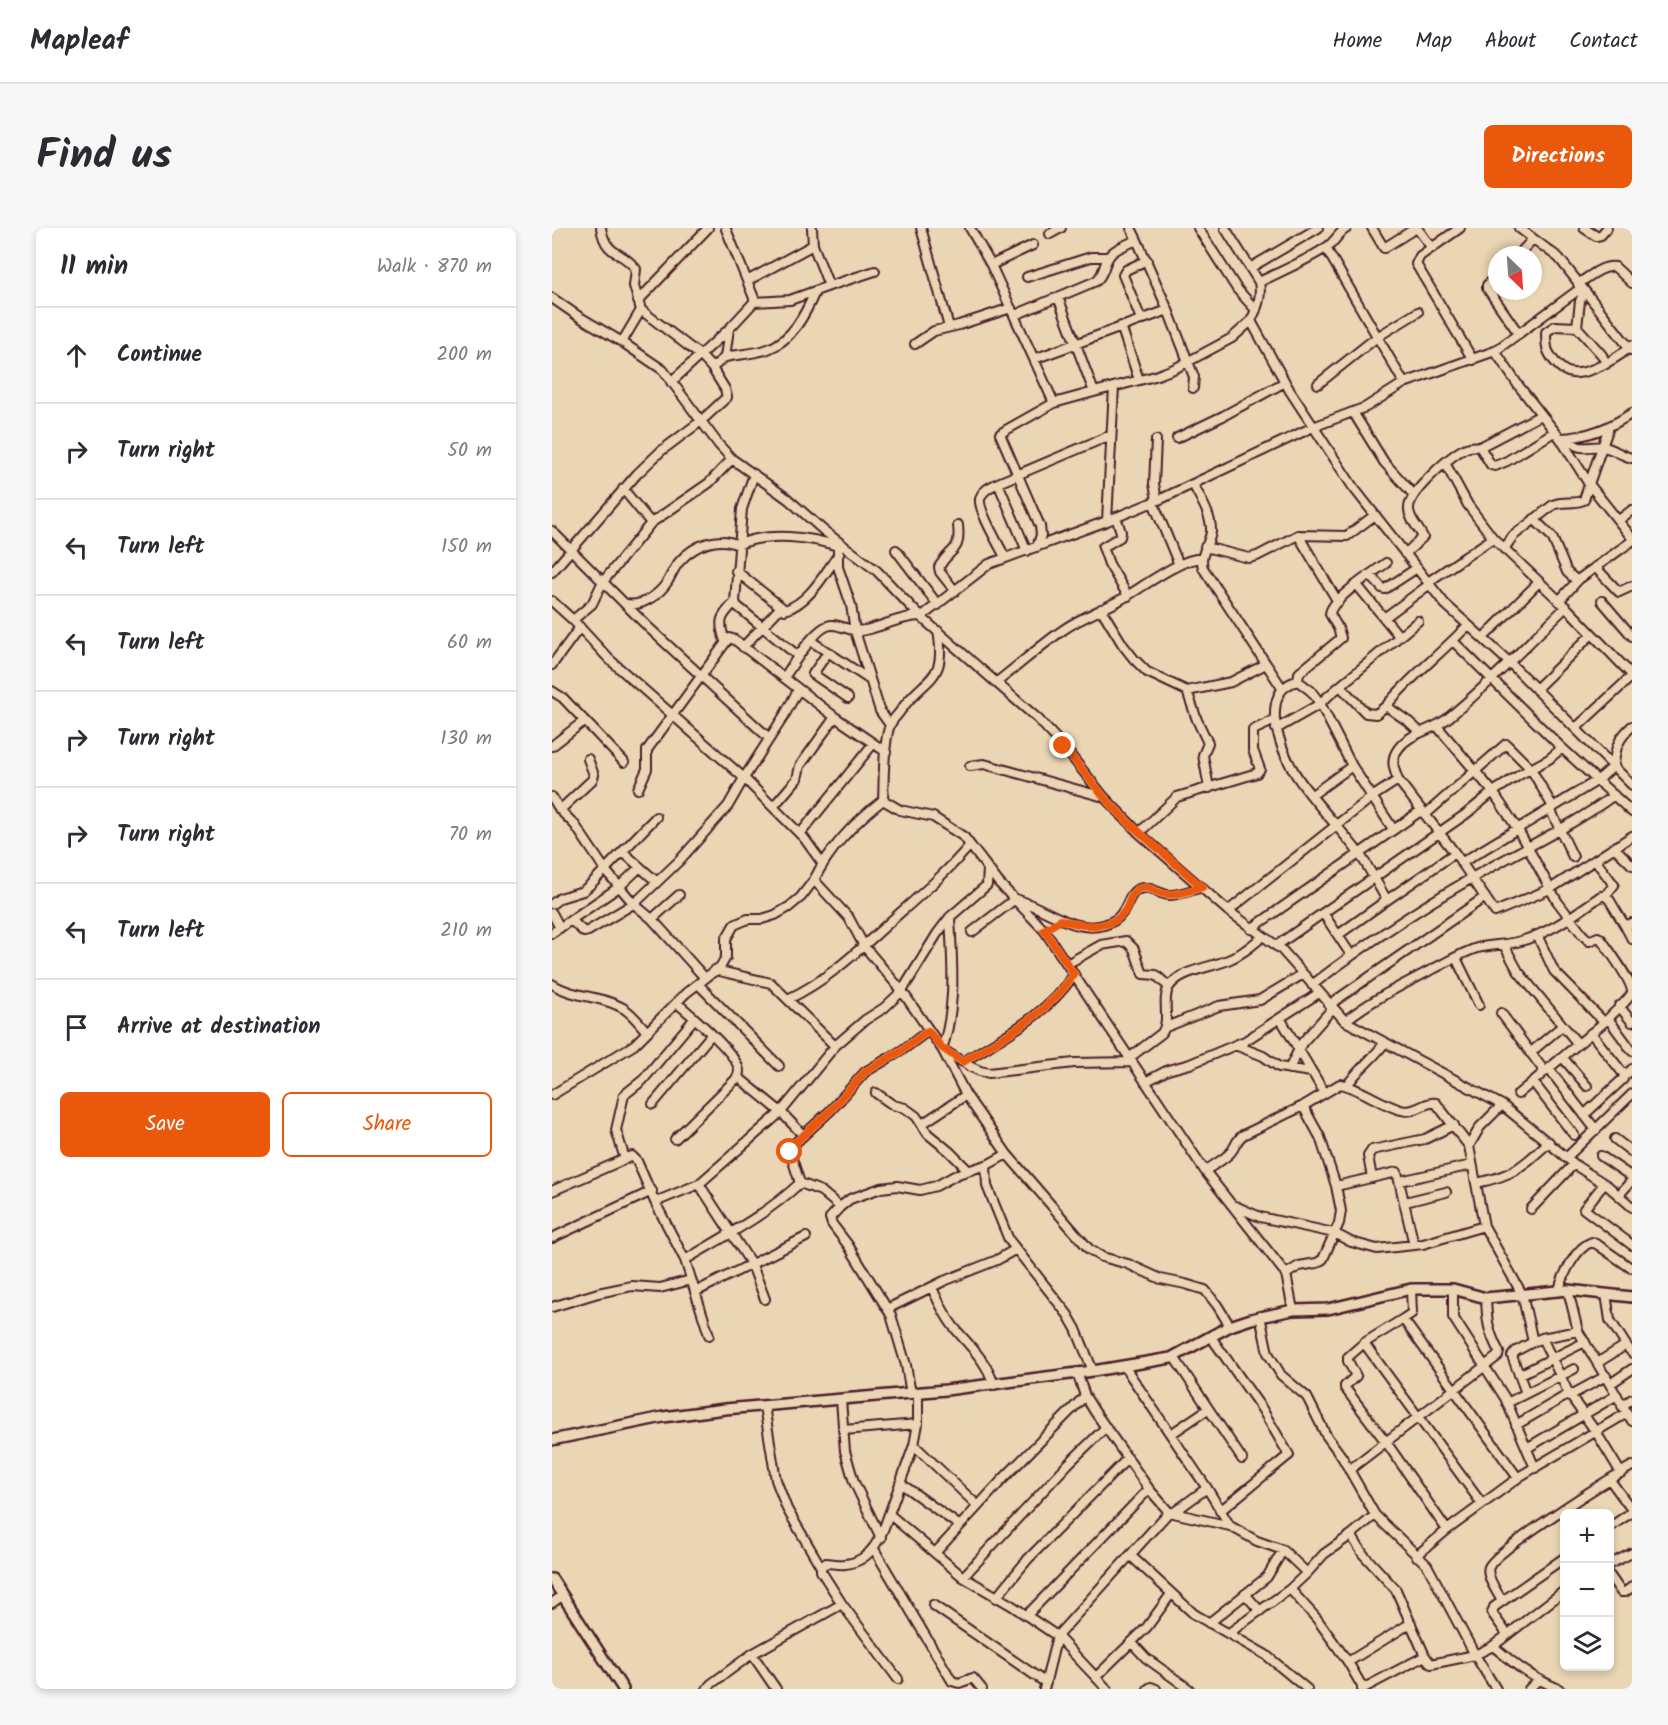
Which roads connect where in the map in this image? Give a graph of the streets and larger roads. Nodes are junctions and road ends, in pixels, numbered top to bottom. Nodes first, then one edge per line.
1 (601, 228) edge
2 (708, 228) edge
3 (724, 228) edge
4 (812, 228) edge
5 (921, 228) edge
6 (970, 228) edge
7 (1061, 228) edge
8 (1131, 228) edge
9 (1198, 228) edge
10 (1224, 228) edge
11 (1318, 228) edge
12 (1347, 228) edge
13 (1373, 228) edge
14 (1416, 228) edge
15 (1460, 228) edge
16 (1519, 228) edge
17 (1584, 228) edge
18 (1607, 228) edge
19 (1050, 234) dead end
20 (1533, 239) junction
21 (1137, 240) junction
22 (813, 245) junction
23 (1033, 245) dead end
24 (1526, 246) edge
25 (1326, 248) junction
26 (1432, 248) junction
27 (1108, 257) junction
28 (1147, 260) junction
29 (991, 265) junction
30 (1250, 268) junction
31 (875, 271) dead end
32 (1027, 277) dead end
33 (747, 280) junction
34 (1259, 282) junction
35 (1632, 284) edge
36 (829, 286) junction
37 (1581, 288) junction
38 (815, 292) junction
39 (1058, 297) junction
40 (552, 298) edge
41 (1495, 300) edge
42 (638, 301) junction
43 (754, 302) junction
44 (641, 310) junction
45 (1168, 310) junction
46 (1256, 310) junction
47 (1012, 312) junction
48 (1418, 312) dead end
49 (1141, 319) junction
50 (1251, 321) junction
51 (1121, 326) junction
52 (949, 327) junction
53 (1577, 327) junction
54 (729, 329) junction
55 (1519, 334) junction
56 (1377, 337) junction
57 (622, 342) junction
58 (1076, 342) junction
59 (915, 344) dead end
60 (1631, 348) edge
61 (1495, 351) junction
62 (700, 355) junction
63 (725, 357) junction
64 (1034, 359) junction
65 (1473, 360) junction
66 (1187, 361) junction
67 (1606, 364) junction
68 (712, 368) junction
69 (1139, 380) junction
70 (671, 382) junction
71 (1285, 382) junction
72 (1404, 383) junction
73 (1318, 384) dead end
74 (1114, 387) junction
75 (1193, 388) dead end
76 (1094, 392) junction
77 (1054, 403) junction
78 (1353, 412) junction
79 (1632, 413) edge
80 (1541, 415) junction
81 (701, 421) junction
82 (1313, 427) junction
83 (1609, 427) junction
84 (1111, 435) junction
85 (1557, 435) junction
86 (1177, 438) dead end
87 (1569, 438) junction
88 (1156, 440) dead end
89 (1603, 446) junction
90 (1480, 447) junction
91 (1632, 458) edge
92 (732, 459) junction
93 (1446, 463) junction
94 (754, 474) junction
95 (1019, 475) junction
96 (998, 483) junction
97 (1193, 484) junction
98 (1589, 484) junction
99 (623, 489) junction
100 (1414, 495) junction
101 (1155, 501) junction
102 (1632, 510) edge
103 (1375, 515) junction
104 (1112, 519) junction
105 (1534, 519) junction
106 (1618, 520) junction
107 (651, 523) junction
108 (958, 525) dead end
109 (552, 531) edge
110 (1298, 535) junction
111 (1493, 538) junction
112 (1632, 539) edge
113 (738, 545) junction
114 (1036, 547) junction
115 (1205, 547) junction
116 (570, 549) junction
117 (849, 549) junction
118 (1504, 549) junction
119 (839, 550) junction
120 (896, 550) dead end
121 (1027, 551) junction
122 (1405, 554) junction
123 (1005, 557) junction
124 (1202, 559) junction
125 (1386, 563) dead end
126 (1179, 566) junction
127 (1595, 567) junction
128 (1417, 568) junction
129 (552, 572) edge
130 (736, 572) junction
131 (1370, 575) junction
132 (1577, 580) junction
133 (1539, 582) junction
134 (602, 583) junction
135 (1429, 583) junction
136 (1357, 585) junction
137 (1632, 586) edge
138 (955, 591) junction
139 (1128, 596) junction
140 (552, 601) edge
141 (1559, 601) junction
142 (1602, 601) dead end
143 (735, 602) junction
144 (1338, 602) junction
145 (624, 603) junction
146 (938, 605) junction
147 (781, 607) junction
148 (1566, 607) junction
149 (1101, 609) junction
150 (920, 617) junction
151 (1384, 618) junction
152 (573, 620) junction
153 (1418, 621) dead end
154 (1468, 625) junction
155 (580, 627) junction
156 (763, 628) junction
157 (855, 631) junction
158 (938, 631) junction
159 (1592, 634) junction
160 (1399, 636) junction
161 (1632, 636) edge
162 (1483, 638) junction
163 (725, 641) junction
164 (811, 641) junction
165 (1453, 641) junction
166 (743, 647) junction
167 (828, 652) junction
168 (798, 656) junction
169 (1509, 662) junction
170 (1266, 664) junction
171 (552, 665) edge
172 (700, 676) junction
173 (1632, 676) edge
174 (784, 678) junction
175 (870, 680) junction
176 (1298, 681) junction
177 (1492, 681) junction
178 (997, 682) junction
179 (1340, 686) junction
180 (1282, 688) junction
181 (1536, 689) junction
182 (798, 690) junction
183 (552, 691) edge
184 (1187, 691) junction
185 (849, 698) dead end
186 (1320, 703) junction
187 (1386, 705) junction
188 (673, 713) junction
189 (835, 717) junction
190 (1275, 720) junction
191 (584, 722) junction
192 (890, 725) junction
193 (1437, 726) junction
194 (1632, 726) edge
195 (1576, 728) junction
196 (1276, 729) junction
197 (1420, 732) junction
198 (770, 738) junction
199 (873, 744) junction
200 (552, 746) edge
201 (1562, 748) junction
202 (886, 752) junction
203 (588, 759) dead end
204 (624, 762) dead end
205 (970, 766) dead end
206 (1352, 766) junction
207 (1614, 766) junction
208 (1531, 769) junction
209 (1475, 771) junction
210 (744, 778) junction
211 (1398, 780) junction
212 (1598, 780) junction
213 (1632, 785) edge
214 (1209, 788) junction
215 (638, 789) dead end
216 (1492, 792) junction
217 (1312, 795) junction
218 (1614, 795) junction
219 (552, 797) edge
220 (1104, 797) junction
221 (1372, 797) junction
222 (883, 800) junction
223 (773, 807) junction
224 (1552, 808) junction
225 (560, 810) junction
226 (1424, 812) junction
227 (1632, 812) edge
228 (656, 817) dead end
229 (1336, 825) junction
230 (1517, 828) junction
231 (1393, 829) junction
232 (1558, 830) junction
233 (1139, 833) junction
234 (1440, 833) junction
235 (800, 834) junction
236 (1631, 840) edge
237 (970, 845) junction
238 (1527, 848) junction
239 (1615, 848) junction
240 (623, 852) junction
241 (1359, 853) junction
242 (1455, 853) junction
243 (1573, 857) dead end
244 (1595, 860) junction
245 (822, 863) junction
246 (1461, 863) junction
247 (1632, 865) edge
248 (640, 867) junction
249 (988, 869) junction
250 (606, 871) junction
251 (1472, 878) junction
252 (1372, 879) junction
253 (814, 880) junction
254 (657, 882) junction
255 (999, 883) junction
256 (987, 885) junction
257 (619, 887) junction
258 (1202, 887) junction
259 (1550, 889) junction
260 (679, 895) dead end
261 (1605, 896) junction
262 (1485, 897) junction
263 (1015, 899) junction
264 (1387, 900) junction
265 (552, 903) edge
266 (634, 904) junction
267 (1228, 911) junction
268 (1323, 913) junction
269 (552, 914) edge
270 (950, 917) junction
271 (1570, 918) junction
272 (652, 919) junction
273 (571, 920) junction
274 (1061, 920) junction
275 (1629, 925) edge
276 (560, 928) junction
277 (1251, 929) junction
278 (1044, 930) junction
279 (972, 932) dead end
280 (552, 933) edge
281 (1338, 935) junction
282 (1537, 935) junction
283 (1262, 937) junction
284 (1632, 939) edge
285 (1504, 945) junction
286 (864, 946) junction
287 (1276, 946) junction
288 (1352, 955) junction
289 (1456, 958) junction
290 (1067, 964) junction
291 (715, 970) junction
292 (1074, 974) junction
293 (1303, 974) junction
294 (705, 978) junction
295 (552, 984) edge
296 (698, 984) junction
297 (1312, 985) junction
298 (1169, 987) junction
299 (902, 991) junction
300 (1319, 993) junction
301 (788, 999) junction
302 (677, 1002) junction
303 (1479, 1005) dead end
304 (1619, 1006) junction
305 (1330, 1007) junction
306 (1501, 1013) dead end
307 (694, 1018) junction
308 (1280, 1018) junction
309 (1345, 1021) junction
310 (1605, 1021) junction
311 (1632, 1022) edge
312 (1562, 1026) junction
313 (1166, 1027) junction
314 (928, 1031) junction
315 (646, 1032) junction
316 (1591, 1033) junction
317 (711, 1035) junction
318 (1385, 1042) junction
319 (1578, 1044) junction
320 (1235, 1045) junction
321 (835, 1046) junction
322 (942, 1048) junction
323 (1298, 1050) junction
324 (1632, 1051) edge
325 (1530, 1053) junction
326 (1563, 1058) junction
327 (1130, 1060) junction
328 (963, 1062) junction
329 (779, 1066) dead end
330 (1290, 1069) junction
331 (1632, 1069) edge
332 (1547, 1070) junction
333 (1311, 1072) junction
334 (1624, 1074) junction
335 (738, 1077) junction
336 (1145, 1082) junction
337 (1533, 1082) junction
338 (1347, 1086) junction
339 (1587, 1086) dead end
340 (1324, 1092) junction
341 (876, 1093) dead end
342 (1518, 1094) dead end
343 (1632, 1094) edge
344 (552, 1095) edge
345 (966, 1095) junction
346 (653, 1104) dead end
347 (1502, 1105) junction
348 (1303, 1106) junction
349 (781, 1112) junction
350 (1584, 1115) junction
351 (922, 1124) junction
352 (1454, 1125) junction
353 (1596, 1130) junction
354 (803, 1135) junction
355 (1574, 1135) dead end
356 (675, 1139) dead end
357 (1615, 1140) dead end
358 (1549, 1142) junction
359 (1469, 1146) junction
360 (1632, 1152) edge
361 (1007, 1154) junction
362 (1601, 1156) dead end
363 (1566, 1158) junction
364 (625, 1159) junction
365 (1574, 1164) junction
366 (1472, 1165) junction
367 (986, 1166) junction
368 (968, 1170) junction
369 (1205, 1171) junction
370 (1372, 1178) junction
371 (1632, 1178) edge
372 (1400, 1181) junction
373 (800, 1183) junction
374 (1476, 1183) junction
375 (699, 1184) junction
376 (1604, 1184) junction
377 (1336, 1186) junction
378 (552, 1191) edge
379 (652, 1191) junction
380 (1446, 1192) dead end
381 (1619, 1196) junction
382 (655, 1202) junction
383 (1405, 1202) junction
384 (1234, 1205) junction
385 (840, 1207) junction
386 (1632, 1207) edge
387 (1531, 1209) dead end
388 (1484, 1226) junction
389 (730, 1233) junction
390 (1334, 1233) junction
391 (806, 1237) dead end
392 (552, 1238) edge
393 (1414, 1245) junction
394 (1632, 1245) edge
395 (1016, 1249) junction
396 (685, 1260) junction
397 (752, 1265) junction
398 (1631, 1268) edge
399 (1286, 1274) junction
400 (691, 1280) junction
401 (932, 1288) junction
402 (1411, 1289) junction
403 (1453, 1289) junction
404 (1564, 1290) junction
405 (695, 1292) junction
406 (1522, 1294) junction
407 (1606, 1294) junction
408 (1632, 1297) edge
409 (1486, 1298) junction
410 (765, 1299) dead end
411 (552, 1307) edge
412 (887, 1309) junction
413 (1293, 1310) junction
414 (1260, 1317) junction
415 (1402, 1319) junction
416 (1230, 1326) junction
417 (1578, 1331) junction
418 (709, 1335) dead end
419 (1211, 1336) junction
420 (1542, 1338) junction
421 (1533, 1342) junction
422 (1585, 1342) junction
423 (1364, 1343) junction
424 (1626, 1346) junction
425 (1632, 1353) edge
426 (1174, 1357) junction
427 (1552, 1358) junction
428 (1597, 1363) junction
429 (1124, 1366) junction
430 (1484, 1366) junction
431 (1574, 1369) dead end
432 (1632, 1369) edge
433 (1093, 1371) junction
434 (1077, 1372) junction
435 (1519, 1375) junction
436 (1606, 1376) junction
437 (1560, 1377) junction
438 (1610, 1384) junction
439 (994, 1385) junction
440 (1453, 1390) junction
441 (914, 1393) junction
442 (1526, 1393) junction
443 (1570, 1395) junction
444 (1617, 1395) junction
445 (1085, 1396) junction
446 (1632, 1399) edge
447 (841, 1400) junction
448 (1507, 1403) junction
449 (764, 1406) junction
450 (1208, 1409) junction
451 (1624, 1409) junction
452 (1584, 1415) junction
453 (1419, 1416) junction
454 (1632, 1421) edge
455 (918, 1424) junction
456 (1516, 1425) junction
457 (1106, 1427) junction
458 (843, 1430) junction
459 (1596, 1432) junction
460 (1171, 1434) junction
461 (552, 1440) edge
462 (1386, 1442) junction
463 (914, 1445) junction
464 (1527, 1448) junction
465 (1128, 1458) junction
466 (1242, 1460) dead end
467 (1535, 1468) junction
468 (1631, 1468) edge
469 (1349, 1470) junction
470 (1621, 1473) junction
471 (1518, 1479) junction
472 (1610, 1480) junction
473 (900, 1483) junction
474 (1207, 1488) junction
475 (1149, 1489) junction
476 (1482, 1504) junction
477 (978, 1506) junction
478 (1570, 1509) edge
479 (1220, 1511) junction
480 (1632, 1511) edge
481 (1171, 1513) junction
482 (889, 1514) junction
483 (1375, 1515) junction
484 (1560, 1516) edge
485 (1614, 1524) edge
486 (960, 1526) junction
487 (1230, 1526) junction
488 (1447, 1530) junction
489 (1351, 1536) junction
490 (881, 1538) junction
491 (874, 1549) junction
492 (1283, 1550) junction
493 (935, 1553) junction
494 (1632, 1553) edge
495 (1131, 1556) junction
496 (1416, 1556) junction
497 (1560, 1561) edge
498 (1612, 1563) edge
499 (821, 1567) junction
500 (1307, 1573) junction
501 (963, 1577) junction
502 (552, 1579) edge
503 (1614, 1582) edge
504 (1632, 1587) edge
505 (1290, 1590) junction
506 (1560, 1593) edge
507 (1171, 1594) junction
508 (1245, 1594) junction
509 (562, 1596) junction
510 (996, 1598) junction
511 (1502, 1600) junction
512 (552, 1603) edge
513 (842, 1604) junction
514 (933, 1605) dead end
515 (1260, 1611) junction
516 (1027, 1616) junction
517 (1209, 1623) junction
518 (1411, 1623) junction
519 (1229, 1633) junction
520 (1507, 1634) junction
521 (1057, 1635) junction
522 (1132, 1642) junction
523 (1493, 1646) junction
524 (752, 1654) junction
525 (1425, 1656) junction
526 (1475, 1656) junction
527 (1348, 1662) junction
528 (1096, 1677) junction
529 (898, 1679) dead end
530 (1538, 1680) junction
531 (1045, 1686) edge
532 (623, 1689) edge
533 (707, 1689) edge
534 (776, 1689) edge
535 (982, 1689) edge
536 (1107, 1689) edge
537 (1148, 1689) edge
538 (1156, 1689) edge
539 (1189, 1689) edge
540 (1307, 1689) edge
541 (1362, 1689) edge
542 (1496, 1689) edge
543 (1529, 1689) edge
544 (1559, 1689) edge

1 - 42 street
2 - 42 street
3 - 33 street
4 - 22 street
5 - 52 street
6 - 29 street
7 - 19 street
8 - 21 street
9 - 46 street
10 - 30 street
11 - 30 street
12 - 25 street
13 - 14 street
14 - 26 street
15 - 26 street
16 - 20 street
17 - 18 street
20 - 24 street
20 - 37 street
21 - 27 street
21 - 28 street
22 - 33 street
22 - 36 street
23 - 29 street
25 - 34 street
25 - 56 street
26 - 65 street
27 - 32 street
27 - 39 street
28 - 45 street
28 - 49 street
29 - 47 street
30 - 34 street
31 - 36 street
33 - 43 street
34 - 46 street
35 - 37 street
36 - 38 street
37 - 53 street
37 - 55 street
37 - 60 street
38 - 43 street
38 - 63 street
39 - 47 street
39 - 58 street
40 - 57 street
41 - 55 street
42 - 44 street
43 - 54 street
44 - 57 street
44 - 62 street
45 - 49 street
45 - 66 street
46 - 50 street
47 - 52 street
47 - 64 street
48 - 56 street
49 - 51 street
50 - 66 street
50 - 71 street
51 - 58 street
51 - 69 street
52 - 59 street
53 - 67 street
53 - 67 street
54 - 62 street
54 - 63 street
55 - 61 street
56 - 72 street
56 - 73 street
57 - 70 street
58 - 64 street
58 - 76 street
60 - 67 street
61 - 65 street
61 - 80 street
62 - 68 street
62 - 70 street
63 - 68 street
64 - 77 street
65 - 72 street
66 - 69 street
66 - 75 street
68 - 81 street
69 - 74 street
70 - 81 street
71 - 82 street
71 - 86 street
72 - 78 street
74 - 76 street
74 - 84 street
76 - 77 street
77 - 95 street
78 - 82 street
78 - 100 street
79 - 83 street
80 - 85 street
80 - 90 street
81 - 92 street
81 - 99 street
82 - 97 street
82 - 103 street
83 - 87 street
83 - 89 street
84 - 95 street
84 - 104 street
85 - 87 street
85 - 90 street
85 - 98 street
87 - 89 street
88 - 101 street
89 - 91 street
89 - 98 street
90 - 93 street
92 - 94 street
92 - 107 street
93 - 100 street
93 - 111 street
94 - 113 street
94 - 117 street
95 - 96 street
95 - 114 street
96 - 121 street
96 - 123 street
97 - 101 street
97 - 115 street
98 - 105 street
98 - 106 street
99 - 107 street
99 - 116 street
100 - 122 street
101 - 104 street
101 - 126 street
102 - 106 street
103 - 110 street
103 - 122 street
104 - 114 street
104 - 139 street
105 - 118 street
105 - 132 street
106 - 112 street
107 - 134 street
108 - 138 street
109 - 116 street
110 - 115 street
110 - 144 street
111 - 118 street
111 - 135 street
112 - 127 street
113 - 119 street
113 - 130 street
113 - 145 street
114 - 121 street
115 - 124 street
116 - 129 street
116 - 134 street
117 - 119 street
117 - 150 street
118 - 133 street
119 - 147 street
119 - 157 street
120 - 146 street
121 - 123 street
122 - 128 street
123 - 138 street
124 - 126 street
124 - 170 street
125 - 131 street
126 - 139 street
127 - 132 street
127 - 137 street
128 - 131 street
128 - 135 street
130 - 143 street
130 - 147 street
131 - 136 street
132 - 141 street
133 - 141 street
133 - 162 street
134 - 145 street
134 - 152 street
135 - 151 street
135 - 154 street
136 - 144 street
136 - 151 street
138 - 146 street
139 - 149 street
140 - 152 street
141 - 148 street
142 - 161 street
143 - 156 street
143 - 163 street
144 - 176 street
145 - 172 street
146 - 150 street
147 - 156 street
148 - 159 street
148 - 169 street
149 - 178 street
149 - 184 street
150 - 157 street
150 - 158 street
151 - 160 street
152 - 155 street
153 - 160 street
154 - 162 street
154 - 165 street
155 - 171 street
155 - 188 street
156 - 166 street
156 - 168 street
157 - 164 street
157 - 175 street
158 - 178 street
158 - 192 street
159 - 173 street
159 - 181 street
160 - 179 street
162 - 169 street
163 - 166 street
163 - 172 street
164 - 167 street
164 - 168 street
165 - 177 street
165 - 187 street
166 - 174 street
167 - 175 street
167 - 185 street
168 - 174 street
169 - 177 street
169 - 181 street
170 - 180 street
170 - 184 street
172 - 188 street
172 - 198 street
173 - 195 street
174 - 182 street
175 - 192 street
176 - 180 street
176 - 186 street
177 - 193 street
177 - 201 street
178 - 220 street
179 - 186 street
179 - 187 street
180 - 190 street
181 - 195 street
182 - 189 street
182 - 198 street
183 - 191 street
184 - 214 street
186 - 196 street
186 - 206 street
187 - 197 street
188 - 210 street
188 - 215 street
189 - 199 street
189 - 223 street
190 - 196 street
190 - 214 street
191 - 200 street
191 - 204 street
192 - 202 street
193 - 197 street
193 - 209 street
194 - 207 street
195 - 207 street
196 - 217 street
197 - 211 street
198 - 210 street
199 - 202 street
199 - 235 street
201 - 208 street
201 - 212 street
202 - 222 street
203 - 225 street
205 - 220 street
206 - 217 street
206 - 221 street
207 - 212 street
207 - 213 street
208 - 209 street
208 - 216 street
208 - 224 street
209 - 216 street
209 - 226 street
210 - 223 street
210 - 254 street
211 - 221 street
211 - 226 street
212 - 218 street
212 - 224 street
214 - 233 street
216 - 230 street
216 - 234 street
217 - 229 street
218 - 227 street
218 - 232 street
219 - 225 street
220 - 233 street
221 - 229 street
221 - 231 street
222 - 237 street
222 - 245 street
223 - 235 street
224 - 230 street
224 - 232 street
225 - 250 street
226 - 231 street
226 - 234 street
228 - 240 street
229 - 241 street
229 - 267 street
230 - 238 street
230 - 246 street
231 - 241 street
232 - 238 street
232 - 243 street
233 - 258 street
234 - 242 street
234 - 252 street
235 - 245 street
236 - 239 street
237 - 249 street
237 - 286 street
238 - 251 street
238 - 259 street
239 - 244 street
239 - 247 street
240 - 248 street
240 - 250 street
241 - 252 street
241 - 277 street
242 - 246 street
242 - 264 street
244 - 259 street
244 - 261 street
245 - 253 street
246 - 251 street
248 - 254 street
248 - 257 street
249 - 255 street
249 - 256 street
250 - 257 street
250 - 265 street
251 - 262 street
251 - 288 street
252 - 264 street
252 - 268 street
253 - 286 street
253 - 291 street
254 - 266 street
255 - 256 street
255 - 263 street
256 - 270 street
257 - 266 street
257 - 273 street
258 - 267 street
258 - 274 street
259 - 262 street
259 - 271 street
260 - 272 street
261 - 271 street
261 - 275 street
262 - 305 street
263 - 274 street
263 - 278 street
263 - 279 street
264 - 281 street
266 - 272 street
266 - 273 street
267 - 277 street
268 - 281 street
268 - 287 street
269 - 276 street
270 - 299 street
270 - 322 street
271 - 282 street
271 - 304 street
272 - 294 street
273 - 276 street
274 - 278 street
275 - 284 street
276 - 280 street
277 - 283 street
278 - 290 street
281 - 288 street
282 - 285 street
282 - 310 street
283 - 287 street
283 - 298 street
285 - 289 street
285 - 312 street
286 - 299 street
286 - 301 street
287 - 293 street
288 - 297 street
289 - 303 street
289 - 309 street
290 - 292 street
290 - 298 street
291 - 294 street
291 - 301 street
292 - 327 street
292 - 328 street
293 - 297 street
293 - 313 street
294 - 296 street
295 - 315 street
296 - 302 street
296 - 329 street
297 - 300 street
298 - 313 street
299 - 314 street
299 - 321 street
300 - 305 street
300 - 308 street
301 - 321 street
302 - 307 street
302 - 315 street
304 - 310 street
304 - 311 street
305 - 309 street
305 - 323 street
306 - 325 street
307 - 317 street
307 - 364 street
308 - 320 street
308 - 323 street
309 - 318 street
310 - 316 street
310 - 324 street
312 - 319 street
312 - 325 street
313 - 327 street
314 - 322 street
314 - 354 street
315 - 344 street
316 - 319 street
316 - 334 street
317 - 335 street
317 - 346 street
318 - 338 street
318 - 347 street
319 - 326 street
320 - 330 street
320 - 336 street
321 - 349 street
322 - 328 street
322 - 345 street
323 - 330 street
323 - 333 street
325 - 332 street
326 - 332 street
326 - 339 street
327 - 328 street
327 - 336 street
330 - 333 street
331 - 334 street
332 - 337 street
332 - 350 street
333 - 340 street
334 - 350 street
335 - 349 street
335 - 356 street
336 - 369 street
337 - 342 street
337 - 355 street
338 - 340 street
338 - 352 street
340 - 348 street
341 - 351 street
343 - 353 street
345 - 351 street
345 - 361 street
347 - 358 street
347 - 359 street
348 - 369 street
348 - 377 street
349 - 354 street
349 - 375 street
350 - 353 street
351 - 368 street
352 - 359 street
352 - 370 street
353 - 363 street
354 - 373 street
357 - 360 street
358 - 363 street
358 - 374 street
359 - 366 street
361 - 367 street
361 - 416 street
362 - 371 street
363 - 365 street
364 - 378 street
364 - 379 street
365 - 376 street
365 - 387 street
366 - 372 street
366 - 374 street
367 - 368 street
367 - 395 street
368 - 385 street
369 - 384 street
370 - 372 street
370 - 377 street
371 - 381 street
372 - 383 street
373 - 385 street
373 - 389 street
374 - 388 street
375 - 382 street
375 - 389 street
376 - 381 street
376 - 394 street
377 - 390 street
379 - 382 street
379 - 392 street
380 - 383 street
381 - 386 street
382 - 396 street
383 - 393 street
384 - 390 street
384 - 399 street
385 - 412 street
388 - 393 street
388 - 406 street
389 - 396 street
389 - 397 street
390 - 393 street
390 - 399 street
391 - 397 street
395 - 401 street
395 - 433 street
396 - 400 street
397 - 405 street
397 - 410 street
398 - 404 street
399 - 413 street
400 - 405 street
400 - 411 street
401 - 412 street
401 - 439 street
402 - 403 street
402 - 413 street
402 - 415 street
403 - 409 street
403 - 430 street
404 - 406 street
404 - 407 street
404 - 417 street
405 - 418 street
406 - 409 street
406 - 421 street
407 - 408 street
407 - 424 street
409 - 430 street
412 - 441 street
413 - 414 street
414 - 416 street
414 - 469 street
415 - 423 street
415 - 440 street
416 - 419 street
417 - 420 street
417 - 422 street
419 - 426 street
419 - 479 street
420 - 421 street
420 - 427 street
421 - 435 street
422 - 427 street
422 - 428 street
423 - 453 street
423 - 462 street
424 - 425 street
424 - 428 street
426 - 429 street
426 - 450 street
427 - 435 street
427 - 437 street
428 - 436 street
429 - 433 street
429 - 460 street
430 - 440 street
430 - 448 street
431 - 437 street
432 - 438 street
433 - 434 street
434 - 439 street
434 - 445 street
435 - 442 street
436 - 438 street
436 - 443 street
437 - 442 street
437 - 443 street
438 - 444 street
439 - 441 street
440 - 453 street
440 - 471 street
441 - 447 street
441 - 455 street
442 - 448 street
443 - 452 street
443 - 456 street
444 - 451 street
444 - 452 street
445 - 457 street
445 - 477 street
446 - 451 street
447 - 449 street
447 - 458 street
448 - 456 street
449 - 461 street
449 - 499 street
450 - 460 street
450 - 466 street
451 - 454 street
451 - 459 street
452 - 459 street
452 - 464 street
453 - 462 street
453 - 476 street
455 - 458 street
455 - 463 street
456 - 464 street
457 - 465 street
457 - 501 street
458 - 490 street
459 - 467 street
459 - 470 street
460 - 474 street
462 - 469 street
462 - 488 street
463 - 473 street
463 - 477 street
464 - 467 street
465 - 475 street
465 - 510 street
467 - 471 street
468 - 470 street
469 - 483 street
470 - 472 street
471 - 476 street
472 - 478 street
472 - 480 street
473 - 482 street
473 - 486 street
474 - 479 street
474 - 481 street
475 - 481 street
475 - 516 street
476 - 488 street
477 - 486 street
479 - 487 street
480 - 485 street
481 - 487 street
481 - 495 street
482 - 490 street
482 - 493 street
483 - 489 street
483 - 496 street
484 - 511 street
486 - 493 street
487 - 492 street
488 - 496 street
489 - 500 street
489 - 518 street
490 - 491 street
491 - 499 street
491 - 535 street
492 - 500 street
492 - 508 street
493 - 501 street
494 - 498 street
495 - 507 street
495 - 521 street
496 - 526 street
497 - 511 street
499 - 513 street
500 - 505 street
501 - 510 street
502 - 509 street
503 - 504 street
505 - 515 street
505 - 527 street
506 - 520 street
507 - 517 street
507 - 522 street
508 - 515 street
508 - 517 street
509 - 512 street
509 - 532 street
510 - 516 street
511 - 520 street
513 - 524 street
513 - 529 street
514 - 531 street
515 - 519 street
516 - 521 street
517 - 519 street
518 - 525 street
518 - 527 street
519 - 540 street
520 - 523 street
521 - 528 street
521 - 531 street
522 - 528 street
522 - 539 street
523 - 526 street
523 - 530 street
524 - 533 street
524 - 534 street
525 - 526 street
525 - 541 street
526 - 542 street
527 - 541 street
528 - 536 street
530 - 543 street
530 - 544 street
537 - 538 street

